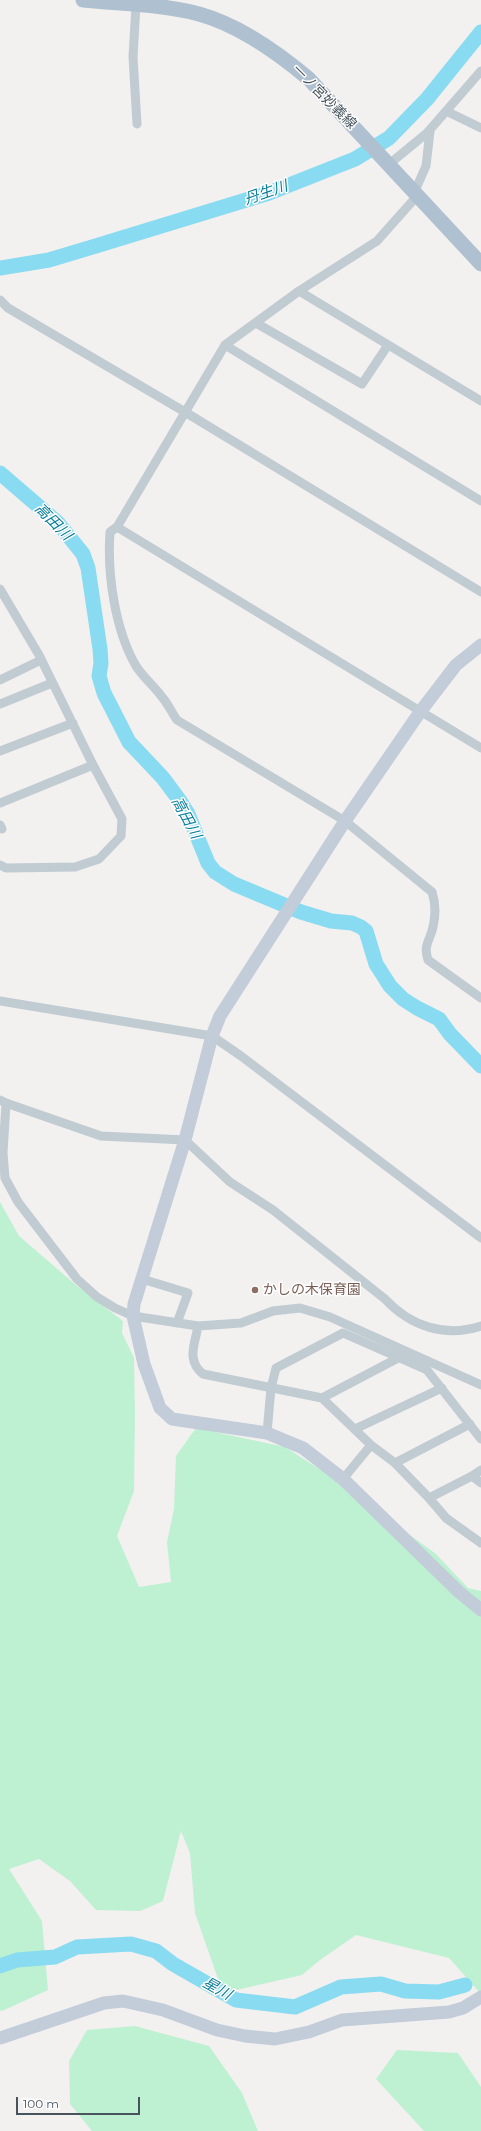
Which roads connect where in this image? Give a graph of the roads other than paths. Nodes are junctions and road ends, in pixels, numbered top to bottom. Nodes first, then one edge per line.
1 (83, 0) edge
2 (136, 5) junction
3 (480, 74) edge
4 (446, 111) junction
5 (137, 124) dead end
6 (481, 128) edge
7 (430, 131) junction
8 (386, 162) junction
9 (416, 194) junction
10 (481, 264) edge
11 (299, 292) junction
12 (0, 300) edge
13 (256, 323) junction
14 (225, 345) junction
15 (388, 345) junction
16 (481, 401) edge
17 (185, 412) junction
18 (481, 502) edge
19 (117, 527) junction
20 (0, 589) edge
21 (481, 592) edge
22 (481, 645) edge
23 (41, 660) junction
24 (0, 680) edge
25 (52, 683) junction
26 (0, 704) edge
27 (420, 712) junction
28 (73, 722) junction
29 (481, 748) edge
30 (0, 751) edge
31 (93, 765) junction
32 (0, 803) edge
33 (345, 821) junction
34 (0, 865) edge
35 (481, 998) edge
36 (0, 1001) edge
37 (212, 1036) junction
38 (3, 1102) edge
39 (185, 1140) junction
40 (481, 1238) edge
41 (142, 1280) junction
42 (133, 1316) junction
43 (177, 1323) junction
44 (198, 1326) junction
45 (481, 1326) edge
46 (400, 1357) junction
47 (481, 1385) edge
48 (271, 1388) junction
49 (442, 1388) junction
50 (322, 1398) junction
51 (470, 1424) junction
52 (355, 1429) junction
53 (268, 1432) junction
54 (481, 1439) edge
55 (371, 1445) junction
56 (395, 1463) junction
57 (481, 1470) edge
58 (472, 1476) junction
59 (343, 1479) junction
60 (481, 1483) edge
61 (429, 1498) junction
62 (481, 1544) edge
63 (481, 1610) edge
64 (481, 1998) edge
65 (0, 2038) edge

1 - 2 main road, 一ノ宮妙義線
2 - 5 street
2 - 8 main road, 一ノ宮妙義線
3 - 4 street
4 - 6 street
4 - 7 street
7 - 8 street
7 - 9 street
8 - 9 main road
9 - 10 main road
9 - 11 street
11 - 13 street
11 - 15 street
12 - 17 street
13 - 14 street
13 - 15 street
14 - 17 street
14 - 18 street
15 - 16 street
17 - 19 street
17 - 21 street
19 - 27 street
19 - 33 street
20 - 23 street
22 - 27 street
23 - 24 street
23 - 25 street
25 - 26 street
25 - 28 street
27 - 29 street
27 - 33 street
28 - 30 street
28 - 31 street
31 - 32 street
31 - 34 street
33 - 35 street
33 - 37 street
36 - 37 street
37 - 39 street
37 - 40 street
38 - 39 street
38 - 42 street
39 - 41 street
39 - 45 street
41 - 42 street
41 - 43 street
42 - 43 street
42 - 53 street
43 - 44 street
44 - 47 street
44 - 48 street
46 - 48 street
46 - 49 street
46 - 50 street
48 - 50 street
48 - 53 street
49 - 51 street
49 - 52 street
50 - 52 street
51 - 54 street
51 - 56 street
52 - 55 street
53 - 59 street
55 - 56 street
55 - 59 street
56 - 61 street
57 - 58 street
58 - 60 street
58 - 61 street
59 - 63 street
61 - 62 street
64 - 65 street

